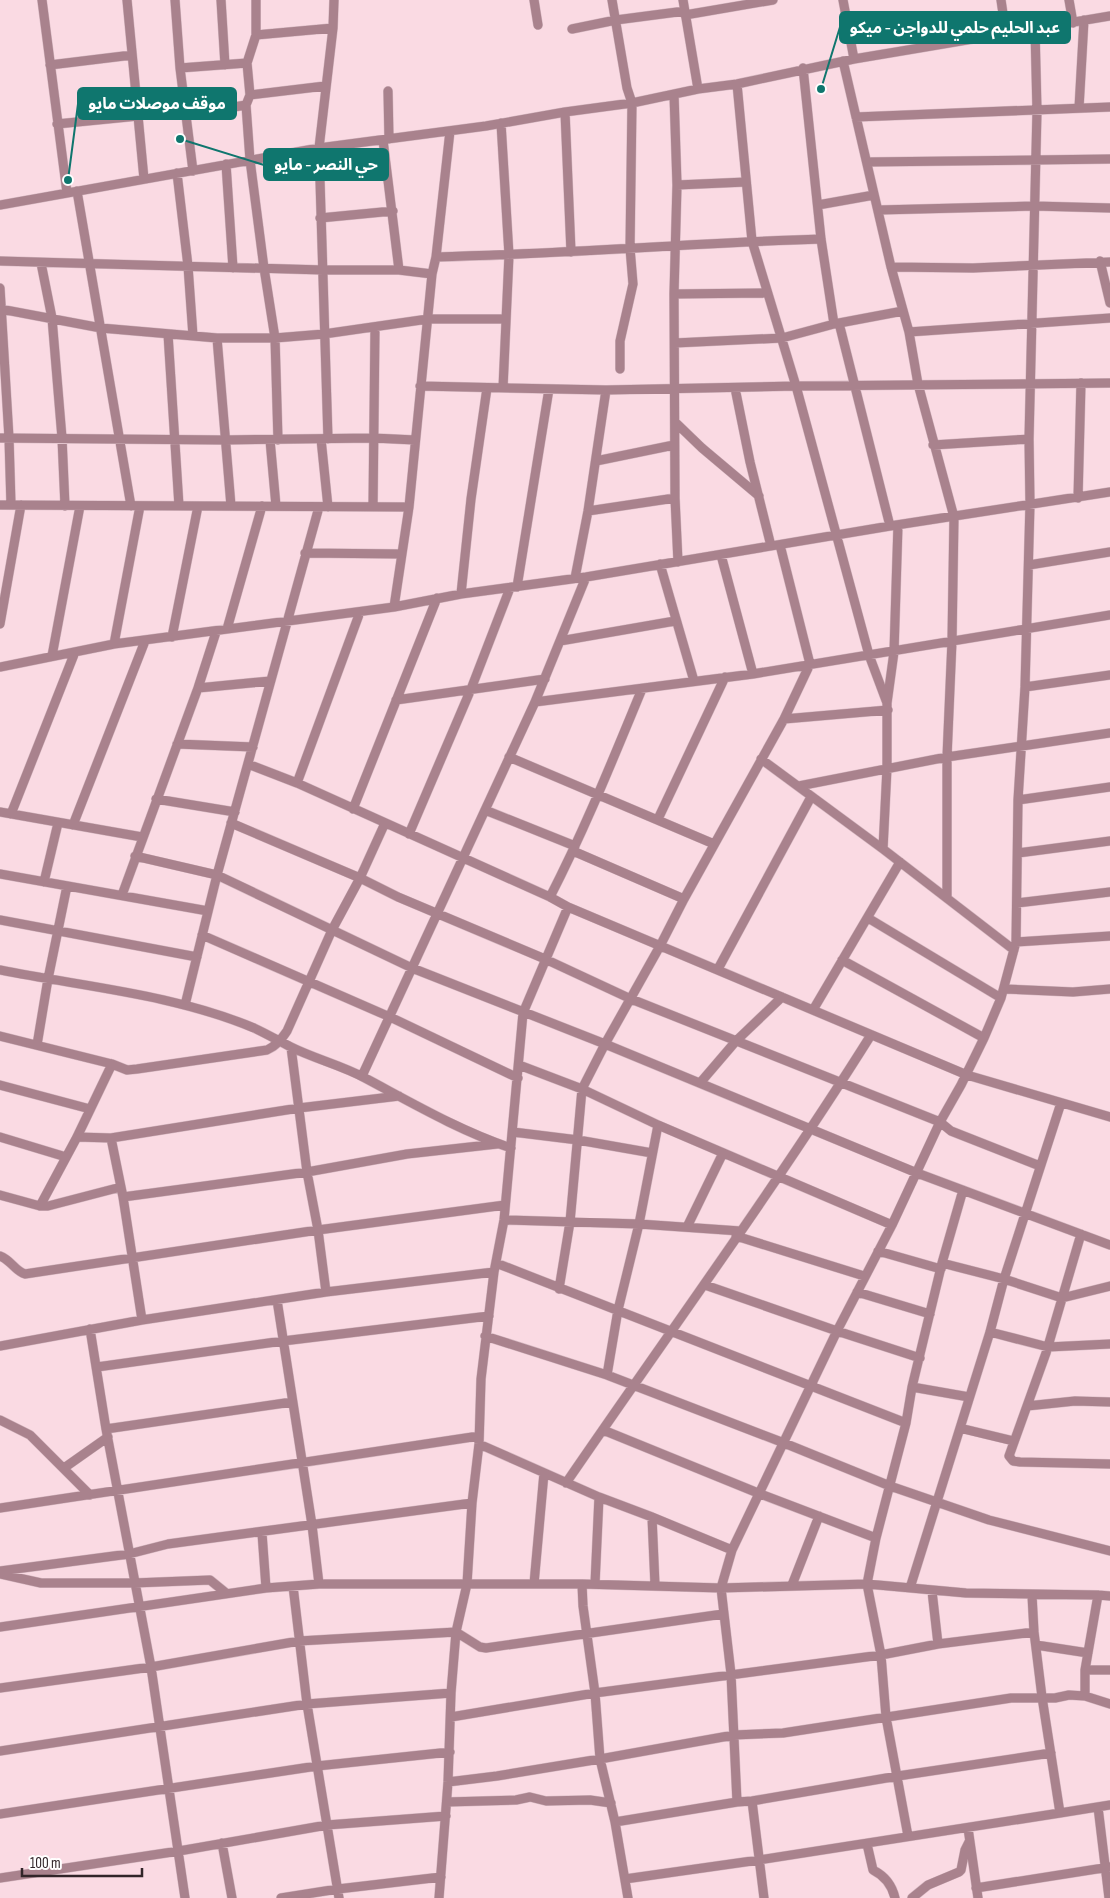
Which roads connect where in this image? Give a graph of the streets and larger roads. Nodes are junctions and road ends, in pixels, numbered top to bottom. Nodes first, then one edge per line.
1 (42, 0) edge
2 (127, 0) edge
3 (175, 0) edge
4 (221, 0) edge
5 (256, 0) edge
6 (334, 0) edge
7 (534, 0) edge
8 (612, 0) edge
9 (683, 0) edge
10 (773, 0) edge
11 (843, 0) edge
12 (1001, 0) edge
13 (1069, 0) edge
14 (685, 13) junction
15 (1110, 16) edge
16 (616, 20) junction
17 (1084, 20) junction
18 (1073, 23) junction
19 (538, 25) dead end
20 (333, 28) junction
21 (1035, 29) junction
22 (572, 30) dead end
23 (1006, 34) junction
24 (256, 35) junction
25 (132, 55) junction
26 (854, 59) junction
27 (843, 61) junction
28 (247, 64) junction
29 (50, 65) junction
30 (225, 65) junction
31 (180, 68) junction
32 (803, 68) junction
33 (737, 84) junction
34 (325, 86) junction
35 (698, 89) junction
36 (388, 91) dead end
37 (674, 94) junction
38 (250, 95) junction
39 (632, 103) junction
40 (246, 105) junction
41 (1079, 108) junction
42 (1110, 108) edge
43 (1037, 111) junction
44 (565, 112) junction
45 (186, 115) junction
46 (138, 116) junction
47 (856, 117) junction
48 (501, 123) junction
49 (57, 124) junction
50 (450, 131) junction
51 (386, 139) junction
52 (319, 148) junction
53 (1034, 159) junction
54 (1110, 159) edge
55 (250, 160) junction
56 (867, 162) junction
57 (226, 164) junction
58 (193, 171) junction
59 (176, 174) junction
60 (144, 179) junction
61 (746, 182) junction
62 (677, 185) junction
63 (78, 191) junction
64 (67, 193) junction
65 (874, 195) junction
66 (0, 205) edge
67 (818, 205) junction
68 (1034, 206) junction
69 (1110, 208) edge
70 (393, 210) junction
71 (879, 210) junction
72 (320, 218) junction
73 (821, 239) junction
74 (752, 241) junction
75 (674, 246) junction
76 (630, 248) junction
77 (571, 252) junction
78 (509, 255) junction
79 (436, 257) junction
80 (0, 261) edge
81 (1105, 262) edge
82 (42, 263) junction
83 (89, 264) junction
84 (1033, 265) junction
85 (188, 266) junction
86 (891, 267) junction
87 (233, 268) junction
88 (264, 268) junction
89 (323, 270) junction
90 (399, 270) junction
91 (432, 274) junction
92 (0, 288) edge
93 (767, 293) junction
94 (674, 294) junction
95 (1110, 303) edge
96 (1, 309) edge
97 (903, 311) junction
98 (52, 318) junction
99 (1110, 318) edge
100 (428, 319) junction
101 (506, 319) junction
102 (836, 323) junction
103 (1032, 324) junction
104 (101, 328) junction
105 (375, 328) junction
106 (909, 332) junction
107 (168, 334) junction
108 (324, 334) junction
109 (193, 336) junction
110 (216, 338) junction
111 (275, 338) junction
112 (782, 338) junction
113 (675, 343) junction
114 (620, 369) dead end
115 (1081, 383) junction
116 (1110, 383) edge
117 (918, 384) junction
118 (1030, 384) junction
119 (856, 385) junction
120 (420, 386) junction
121 (796, 386) junction
122 (487, 388) junction
123 (503, 388) junction
124 (734, 388) junction
125 (549, 389) junction
126 (675, 389) junction
127 (606, 390) junction
128 (675, 422) junction
129 (5, 438) edge
130 (62, 438) junction
131 (121, 438) junction
132 (373, 438) junction
133 (175, 439) junction
134 (325, 439) junction
135 (1029, 439) junction
136 (224, 440) junction
137 (274, 440) junction
138 (415, 440) junction
139 (674, 445) junction
140 (933, 445) junction
141 (596, 461) junction
142 (1110, 492) edge
143 (759, 496) junction
144 (674, 498) junction
145 (1078, 498) junction
146 (1030, 504) junction
147 (0, 505) edge
148 (11, 505) junction
149 (21, 505) junction
150 (65, 506) junction
151 (80, 506) junction
152 (135, 506) junction
153 (179, 506) junction
154 (198, 506) junction
155 (231, 506) junction
156 (262, 506) junction
157 (276, 506) junction
158 (323, 507) junction
159 (373, 507) junction
160 (409, 507) junction
161 (588, 511) junction
162 (954, 517) junction
163 (894, 525) junction
164 (838, 536) junction
165 (775, 546) junction
166 (1110, 552) edge
167 (306, 553) junction
168 (402, 554) junction
169 (721, 555) junction
170 (678, 562) junction
171 (660, 564) junction
172 (1028, 565) junction
173 (586, 577) junction
174 (575, 578) junction
175 (514, 587) junction
176 (461, 594) junction
177 (437, 598) junction
178 (394, 607) junction
179 (360, 612) junction
180 (1110, 615) edge
181 (675, 621) junction
182 (286, 622) junction
183 (0, 624) edge
184 (227, 629) junction
185 (1026, 629) junction
186 (216, 632) junction
187 (172, 637) junction
188 (145, 641) junction
189 (560, 641) junction
190 (952, 641) junction
191 (114, 644) junction
192 (74, 652) junction
193 (894, 652) junction
194 (870, 655) junction
195 (52, 656) junction
196 (810, 664) junction
197 (1, 669) edge
198 (753, 674) junction
199 (1110, 675) edge
200 (725, 677) junction
201 (545, 679) junction
202 (270, 681) junction
203 (694, 682) junction
204 (1025, 687) junction
205 (198, 688) junction
206 (471, 689) junction
207 (642, 689) junction
208 (396, 700) junction
209 (535, 702) junction
210 (888, 706) junction
211 (784, 719) junction
212 (1110, 733) edge
213 (177, 744) junction
214 (1022, 745) junction
215 (253, 747) junction
216 (509, 757) junction
217 (947, 757) junction
218 (761, 759) junction
219 (248, 764) junction
220 (887, 768) junction
221 (297, 783) junction
222 (799, 786) junction
223 (1110, 787) edge
224 (598, 795) junction
225 (811, 797) junction
226 (156, 799) junction
227 (1018, 800) junction
228 (353, 810) junction
229 (485, 810) junction
230 (0, 812) edge
231 (235, 812) junction
232 (11, 814) junction
233 (658, 819) junction
234 (58, 823) junction
235 (231, 823) junction
236 (386, 823) junction
237 (73, 825) junction
238 (409, 834) junction
239 (142, 837) junction
240 (1110, 841) edge
241 (714, 844) junction
242 (574, 849) junction
243 (883, 849) junction
244 (1018, 853) junction
245 (135, 856) junction
246 (464, 858) junction
247 (900, 862) junction
248 (0, 874) edge
249 (216, 875) junction
250 (360, 878) junction
251 (44, 882) junction
252 (67, 886) junction
253 (1110, 892) edge
254 (122, 895) junction
255 (550, 896) junction
256 (684, 898) junction
257 (947, 898) junction
258 (1017, 903) junction
259 (568, 907) junction
260 (208, 911) junction
261 (438, 914) junction
262 (868, 918) junction
263 (0, 920) edge
264 (332, 930) junction
265 (58, 931) junction
266 (202, 935) junction
267 (1110, 936) edge
268 (660, 946) junction
269 (1015, 946) junction
270 (196, 957) junction
271 (545, 959) junction
272 (842, 960) junction
273 (412, 968) junction
274 (718, 969) junction
275 (0, 970) edge
276 (48, 980) junction
277 (309, 982) junction
278 (1004, 989) junction
279 (1110, 989) edge
280 (782, 997) junction
281 (1001, 998) junction
282 (631, 999) junction
283 (185, 1005) junction
284 (813, 1010) junction
285 (523, 1013) junction
286 (390, 1017) junction
287 (871, 1035) junction
288 (0, 1036) edge
289 (984, 1038) junction
290 (280, 1041) junction
291 (736, 1041) junction
292 (605, 1044) junction
293 (37, 1045) junction
294 (291, 1047) junction
295 (112, 1064) junction
296 (519, 1065) junction
297 (967, 1075) junction
298 (362, 1076) junction
299 (518, 1078) junction
300 (841, 1082) junction
301 (700, 1083) junction
302 (0, 1085) edge
303 (582, 1089) junction
304 (399, 1096) junction
305 (1061, 1103) junction
306 (299, 1108) junction
307 (90, 1109) junction
308 (1110, 1117) edge
309 (940, 1122) junction
310 (658, 1125) junction
311 (810, 1128) junction
312 (513, 1132) junction
313 (0, 1137) edge
314 (77, 1137) junction
315 (111, 1138) junction
316 (578, 1140) junction
317 (498, 1144) junction
318 (511, 1148) junction
319 (652, 1153) junction
320 (723, 1153) junction
321 (66, 1157) junction
322 (1040, 1166) junction
323 (307, 1172) junction
324 (918, 1173) junction
325 (779, 1178) junction
326 (121, 1187) junction
327 (963, 1190) junction
328 (0, 1195) edge
329 (123, 1197) junction
330 (505, 1205) junction
331 (40, 1206) junction
332 (1026, 1212) junction
333 (504, 1220) junction
334 (570, 1222) junction
335 (639, 1224) junction
336 (892, 1225) junction
337 (687, 1227) junction
338 (318, 1230) junction
339 (738, 1234) junction
340 (1081, 1234) junction
341 (1110, 1245) edge
342 (878, 1251) junction
343 (0, 1256) edge
344 (132, 1258) junction
345 (942, 1266) junction
346 (495, 1268) junction
347 (864, 1276) junction
348 (1004, 1279) junction
349 (705, 1285) junction
350 (1110, 1286) edge
351 (559, 1289) junction
352 (326, 1292) junction
353 (857, 1292) junction
354 (1062, 1298) junction
355 (277, 1300) junction
356 (618, 1310) junction
357 (930, 1314) junction
358 (489, 1316) junction
359 (142, 1320) junction
360 (90, 1329) junction
361 (836, 1331) junction
362 (672, 1332) junction
363 (990, 1332) junction
364 (485, 1336) junction
365 (283, 1341) junction
366 (1110, 1344) edge
367 (0, 1346) edge
368 (1048, 1347) junction
369 (920, 1358) junction
370 (97, 1366) junction
371 (607, 1375) junction
372 (633, 1386) junction
373 (810, 1386) junction
374 (912, 1387) junction
375 (968, 1398) junction
376 (292, 1402) junction
377 (1110, 1402) edge
378 (1027, 1406) junction
379 (0, 1420) edge
380 (906, 1423) junction
381 (960, 1428) junction
382 (602, 1430) junction
383 (107, 1433) junction
384 (479, 1440) junction
385 (1014, 1441) junction
386 (784, 1443) junction
387 (302, 1464) junction
388 (1110, 1464) edge
389 (64, 1468) junction
390 (544, 1473) junction
391 (566, 1483) junction
392 (890, 1486) junction
393 (117, 1491) junction
394 (758, 1493) junction
395 (90, 1495) junction
396 (599, 1497) junction
397 (938, 1502) junction
398 (472, 1503) junction
399 (0, 1508) edge
400 (652, 1516) junction
401 (819, 1516) junction
402 (312, 1525) junction
403 (262, 1533) junction
404 (876, 1538) junction
405 (732, 1550) junction
406 (1110, 1551) edge
407 (129, 1554) junction
408 (0, 1572) edge
409 (134, 1583) junction
410 (319, 1584) junction
411 (467, 1584) junction
412 (534, 1584) junction
413 (582, 1584) junction
414 (595, 1584) junction
415 (866, 1584) junction
416 (655, 1585) junction
417 (792, 1585) junction
418 (293, 1586) junction
419 (266, 1588) junction
420 (720, 1588) junction
421 (910, 1588) junction
422 (1110, 1590) edge
423 (932, 1591) junction
424 (226, 1593) junction
425 (1032, 1595) junction
426 (1098, 1595) junction
427 (1110, 1596) edge
428 (139, 1605) junction
429 (723, 1614) junction
430 (0, 1626) edge
431 (456, 1632) junction
432 (587, 1632) junction
433 (1034, 1632) junction
434 (299, 1641) junction
435 (938, 1644) junction
436 (1036, 1646) junction
437 (1088, 1653) junction
438 (881, 1655) junction
439 (151, 1666) junction
440 (1085, 1670) junction
441 (1110, 1670) edge
442 (731, 1674) junction
443 (0, 1688) edge
444 (451, 1693) junction
445 (596, 1693) junction
446 (1085, 1696) junction
447 (1042, 1697) junction
448 (307, 1704) junction
449 (1110, 1704) edge
450 (450, 1717) junction
451 (886, 1717) junction
452 (160, 1727) junction
453 (734, 1735) junction
454 (0, 1751) edge
455 (450, 1752) junction
456 (1051, 1753) junction
457 (600, 1759) junction
458 (317, 1766) junction
459 (898, 1776) junction
460 (448, 1782) junction
461 (170, 1788) junction
462 (752, 1801) junction
463 (447, 1802) junction
464 (737, 1802) junction
465 (611, 1803) junction
466 (1110, 1805) edge
467 (1098, 1807) junction
468 (0, 1814) edge
469 (1060, 1814) junction
470 (446, 1816) junction
471 (615, 1822) junction
472 (327, 1825) junction
473 (968, 1828) junction
474 (908, 1836) junction
475 (969, 1842) junction
476 (222, 1843) junction
477 (867, 1844) junction
478 (179, 1850) junction
479 (759, 1860) junction
480 (1107, 1868) edge
481 (441, 1877) junction
482 (0, 1878) edge
483 (625, 1879) junction
484 (976, 1888) junction
485 (339, 1893) edge
486 (186, 1898) edge
487 (232, 1898) edge
488 (281, 1898) edge
489 (439, 1898) edge
490 (628, 1898) edge
491 (764, 1898) edge
492 (895, 1898) edge
493 (912, 1898) edge
494 (978, 1898) edge
495 (1109, 1898) edge

1 - 29 street
2 - 25 street
3 - 31 street
4 - 30 street
5 - 24 street
6 - 20 street
7 - 19 street
8 - 16 street
9 - 14 street
10 - 14 street
11 - 26 street
12 - 23 street
13 - 18 street
14 - 16 street
14 - 35 street
15 - 17 street
16 - 22 street
16 - 39 street
17 - 18 street
17 - 41 street
18 - 21 street
20 - 24 street
20 - 34 street
21 - 23 street
21 - 43 street
23 - 26 street
24 - 28 street
25 - 29 street
25 - 46 street
26 - 27 street
27 - 32 street
27 - 47 street
28 - 30 street
28 - 38 street
29 - 49 street
30 - 31 street
31 - 45 street
32 - 33 street
32 - 67 street
33 - 35 street
33 - 61 street
34 - 38 street
34 - 52 street
35 - 37 street
36 - 51 street
37 - 39 street
37 - 62 street
38 - 40 street
39 - 44 street
39 - 76 street
40 - 45 street
40 - 55 street
41 - 42 street
41 - 43 street
43 - 47 street
43 - 53 street
44 - 48 street
44 - 77 street
45 - 58 street
46 - 49 street
46 - 60 street
47 - 56 street
48 - 50 street
48 - 78 street
49 - 64 street
50 - 51 street
50 - 79 street
51 - 52 street
51 - 70 street
52 - 55 street
52 - 72 street
53 - 54 street
53 - 56 street
53 - 68 street
55 - 57 street
55 - 88 street
56 - 65 street
57 - 58 street
57 - 87 street
58 - 59 street
59 - 60 street
59 - 85 street
60 - 63 street
61 - 62 street
61 - 74 street
62 - 75 street
63 - 64 street
63 - 83 street
64 - 66 street
65 - 67 street
65 - 71 street
67 - 73 street
68 - 69 street
68 - 71 street
68 - 84 street
70 - 72 street
70 - 90 street
71 - 86 street
72 - 89 street
73 - 74 street
73 - 102 street
74 - 75 street
74 - 93 street
75 - 76 street
75 - 94 street
76 - 77 street
76 - 114 street
77 - 78 street
78 - 79 street
78 - 101 street
79 - 91 street
80 - 82 street
81 - 84 street
81 - 95 street
82 - 83 street
82 - 98 street
83 - 85 street
83 - 104 street
84 - 86 street
84 - 103 street
85 - 87 street
85 - 109 street
86 - 97 street
87 - 88 street
88 - 89 street
88 - 111 street
89 - 90 street
89 - 108 street
90 - 91 street
91 - 100 street
92 - 96 street
93 - 94 street
93 - 112 street
94 - 113 street
96 - 98 street
96 - 129 street
97 - 102 street
97 - 106 street
98 - 104 street
98 - 130 street
99 - 103 street
100 - 101 street
100 - 105 street
100 - 120 street
101 - 123 street
102 - 112 street
102 - 119 street
103 - 106 street
103 - 118 street
104 - 107 street
104 - 131 street
105 - 108 street
105 - 132 street
106 - 117 street
107 - 109 street
107 - 133 street
108 - 111 street
108 - 134 street
109 - 110 street
110 - 111 street
110 - 136 street
111 - 137 street
112 - 113 street
112 - 121 street
113 - 126 street
115 - 116 street
115 - 118 street
115 - 145 street
117 - 118 street
117 - 119 street
117 - 140 street
118 - 135 street
119 - 121 street
119 - 163 street
120 - 122 street
120 - 138 street
121 - 124 street
121 - 164 street
122 - 123 street
122 - 176 street
123 - 125 street
124 - 126 street
124 - 143 street
125 - 127 street
125 - 175 street
126 - 127 street
126 - 128 street
127 - 141 street
128 - 139 street
128 - 143 street
129 - 130 street
129 - 148 street
130 - 131 street
130 - 150 street
131 - 133 street
131 - 152 street
132 - 134 street
132 - 138 street
132 - 159 street
133 - 136 street
133 - 153 street
134 - 137 street
134 - 158 street
135 - 140 street
135 - 146 street
136 - 137 street
136 - 155 street
137 - 157 street
138 - 160 street
139 - 141 street
139 - 144 street
140 - 162 street
141 - 161 street
142 - 145 street
143 - 165 street
144 - 161 street
144 - 170 street
145 - 146 street
146 - 162 street
146 - 172 street
147 - 148 street
148 - 149 street
149 - 150 street
149 - 183 street
150 - 151 street
151 - 152 street
151 - 195 street
152 - 153 street
152 - 191 street
153 - 154 street
154 - 155 street
154 - 187 street
155 - 156 street
156 - 157 street
156 - 184 street
157 - 158 street
158 - 159 street
158 - 167 street
159 - 160 street
160 - 168 street
161 - 174 street
162 - 163 street
162 - 190 street
163 - 164 street
163 - 193 street
164 - 165 street
164 - 194 street
165 - 169 street
165 - 196 street
166 - 172 street
167 - 168 street
167 - 182 street
168 - 178 street
169 - 170 street
169 - 198 street
170 - 171 street
171 - 173 street
171 - 181 street
172 - 185 street
173 - 174 street
173 - 189 street
174 - 175 street
175 - 176 street
175 - 206 street
176 - 177 street
177 - 178 street
177 - 208 street
178 - 179 street
179 - 182 street
179 - 221 street
180 - 185 street
181 - 189 street
181 - 203 street
182 - 184 street
182 - 202 street
184 - 186 street
185 - 190 street
185 - 204 street
186 - 187 street
186 - 205 street
187 - 188 street
188 - 191 street
188 - 237 street
189 - 201 street
190 - 193 street
190 - 217 street
191 - 192 street
192 - 195 street
192 - 232 street
193 - 194 street
193 - 210 street
194 - 196 street
194 - 210 street
195 - 197 street
196 - 198 street
196 - 211 street
198 - 200 street
199 - 204 street
200 - 203 street
200 - 233 street
201 - 206 street
201 - 209 street
202 - 205 street
202 - 215 street
203 - 207 street
204 - 214 street
205 - 213 street
206 - 208 street
206 - 238 street
207 - 209 street
207 - 224 street
208 - 228 street
209 - 216 street
210 - 211 street
210 - 220 street
211 - 218 street
212 - 214 street
213 - 215 street
213 - 226 street
214 - 217 street
214 - 227 street
215 - 219 street
216 - 224 street
216 - 229 street
217 - 220 street
217 - 257 street
218 - 222 street
218 - 241 street
219 - 221 street
219 - 231 street
220 - 222 street
220 - 243 street
221 - 228 street
222 - 225 street
223 - 227 street
224 - 233 street
224 - 242 street
225 - 243 street
225 - 274 street
226 - 231 street
226 - 239 street
227 - 244 street
228 - 236 street
229 - 242 street
229 - 246 street
230 - 232 street
231 - 235 street
232 - 234 street
233 - 241 street
234 - 237 street
234 - 251 street
235 - 249 street
235 - 250 street
236 - 238 street
236 - 250 street
237 - 239 street
238 - 246 street
239 - 245 street
240 - 244 street
241 - 256 street
242 - 255 street
242 - 256 street
243 - 247 street
244 - 258 street
245 - 249 street
245 - 254 street
246 - 255 street
246 - 261 street
247 - 257 street
247 - 262 street
248 - 251 street
249 - 260 street
249 - 264 street
250 - 261 street
250 - 264 street
251 - 252 street
252 - 254 street
252 - 265 street
253 - 258 street
254 - 260 street
255 - 259 street
256 - 268 street
257 - 269 street
258 - 269 street
259 - 268 street
259 - 271 street
260 - 266 street
261 - 271 street
261 - 273 street
262 - 272 street
262 - 281 street
263 - 265 street
264 - 273 street
264 - 277 street
265 - 270 street
265 - 276 street
266 - 270 street
266 - 277 street
267 - 269 street
268 - 274 street
268 - 282 street
269 - 278 street
270 - 283 street
271 - 282 street
271 - 285 street
272 - 284 street
272 - 289 street
273 - 285 street
273 - 286 street
274 - 280 street
275 - 276 street
276 - 283 street
276 - 293 street
277 - 286 street
277 - 290 street
278 - 279 street
278 - 281 street
280 - 284 street
280 - 291 street
281 - 289 street
282 - 291 street
282 - 292 street
283 - 290 street
284 - 287 street
285 - 292 street
285 - 296 street
286 - 298 street
286 - 299 street
287 - 297 street
287 - 300 street
288 - 293 street
289 - 297 street
290 - 294 street
290 - 295 street
291 - 300 street
291 - 301 street
292 - 301 street
292 - 303 street
293 - 295 street
294 - 298 street
294 - 306 street
295 - 307 street
296 - 299 street
296 - 303 street
297 - 305 street
297 - 309 street
298 - 304 street
299 - 312 street
300 - 309 street
300 - 311 street
301 - 311 street
302 - 307 street
303 - 310 street
303 - 316 street
304 - 306 street
304 - 317 street
305 - 308 street
305 - 322 street
306 - 315 street
306 - 323 street
307 - 314 street
309 - 322 street
309 - 324 street
310 - 319 street
310 - 320 street
311 - 324 street
311 - 325 street
312 - 316 street
312 - 318 street
313 - 321 street
314 - 315 street
314 - 321 street
315 - 326 street
316 - 319 street
316 - 334 street
317 - 318 street
317 - 323 street
318 - 330 street
319 - 335 street
320 - 325 street
320 - 337 street
321 - 331 street
322 - 332 street
323 - 329 street
323 - 338 street
324 - 327 street
324 - 336 street
325 - 336 street
325 - 339 street
326 - 329 street
326 - 331 street
327 - 332 street
327 - 345 street
328 - 331 street
329 - 344 street
330 - 333 street
330 - 338 street
332 - 340 street
332 - 348 street
333 - 334 street
333 - 346 street
334 - 335 street
334 - 351 street
335 - 337 street
335 - 356 street
336 - 342 street
337 - 339 street
338 - 344 street
338 - 352 street
339 - 347 street
339 - 349 street
340 - 341 street
340 - 354 street
342 - 345 street
342 - 347 street
343 - 344 street
344 - 359 street
345 - 348 street
345 - 357 street
346 - 351 street
346 - 352 street
346 - 358 street
347 - 353 street
348 - 354 street
348 - 363 street
349 - 361 street
349 - 362 street
350 - 354 street
351 - 356 street
352 - 355 street
353 - 357 street
353 - 361 street
354 - 368 street
355 - 359 street
355 - 365 street
356 - 362 street
356 - 371 street
357 - 369 street
358 - 364 street
358 - 365 street
359 - 360 street
360 - 367 street
360 - 370 street
361 - 369 street
361 - 373 street
362 - 372 street
362 - 373 street
363 - 368 street
363 - 375 street
364 - 371 street
364 - 384 street
365 - 370 street
365 - 376 street
366 - 368 street
368 - 378 street
369 - 374 street
370 - 383 street
371 - 372 street
372 - 382 street
372 - 386 street
373 - 380 street
373 - 386 street
374 - 375 street
374 - 380 street
375 - 381 street
376 - 383 street
376 - 387 street
377 - 378 street
378 - 385 street
379 - 389 street
380 - 392 street
381 - 385 street
381 - 397 street
382 - 391 street
382 - 394 street
383 - 389 street
383 - 393 street
384 - 387 street
384 - 390 street
384 - 398 street
385 - 388 street
386 - 392 street
386 - 394 street
387 - 393 street
387 - 402 street
389 - 395 street
390 - 391 street
390 - 412 street
391 - 396 street
392 - 397 street
392 - 404 street
393 - 395 street
393 - 407 street
394 - 401 street
394 - 405 street
395 - 399 street
396 - 400 street
396 - 414 street
397 - 406 street
397 - 421 street
398 - 402 street
398 - 411 street
400 - 405 street
400 - 416 street
401 - 404 street
401 - 417 street
402 - 403 street
402 - 410 street
403 - 407 street
403 - 419 street
404 - 415 street
405 - 420 street
407 - 408 street
407 - 409 street
408 - 409 street
409 - 424 street
409 - 428 street
410 - 411 street
410 - 418 street
411 - 412 street
411 - 431 street
412 - 413 street
413 - 414 street
413 - 432 street
414 - 416 street
415 - 417 street
415 - 421 street
415 - 438 street
416 - 420 street
417 - 420 street
418 - 419 street
418 - 434 street
419 - 424 street
420 - 429 street
421 - 423 street
422 - 427 street
423 - 425 street
423 - 435 street
424 - 428 street
425 - 426 street
425 - 433 street
426 - 427 street
426 - 437 street
428 - 430 street
428 - 439 street
429 - 432 street
429 - 442 street
431 - 432 street
431 - 434 street
431 - 444 street
432 - 445 street
433 - 435 street
433 - 436 street
434 - 439 street
434 - 448 street
435 - 438 street
436 - 437 street
436 - 447 street
437 - 440 street
438 - 442 street
438 - 451 street
439 - 443 street
439 - 452 street
440 - 441 street
440 - 446 street
442 - 445 street
442 - 453 street
444 - 448 street
444 - 450 street
445 - 450 street
445 - 457 street
446 - 447 street
446 - 449 street
447 - 451 street
447 - 456 street
448 - 452 street
448 - 458 street
450 - 455 street
451 - 453 street
451 - 459 street
452 - 454 street
452 - 461 street
453 - 457 street
453 - 464 street
455 - 458 street
455 - 460 street
456 - 459 street
456 - 469 street
457 - 460 street
457 - 465 street
458 - 461 street
458 - 472 street
459 - 462 street
459 - 474 street
460 - 463 street
461 - 468 street
461 - 478 street
462 - 464 street
462 - 479 street
463 - 465 street
463 - 470 street
464 - 471 street
465 - 471 street
466 - 467 street
467 - 469 street
467 - 480 street
469 - 473 street
470 - 472 street
470 - 481 street
471 - 483 street
472 - 476 street
472 - 485 street
473 - 474 street
473 - 475 street
474 - 477 street
475 - 484 street
475 - 493 street
476 - 478 street
476 - 487 street
477 - 479 street
477 - 492 street
478 - 482 street
478 - 486 street
479 - 483 street
479 - 491 street
480 - 484 street
480 - 495 street
481 - 485 street
481 - 489 street
483 - 490 street
484 - 494 street
485 - 488 street

